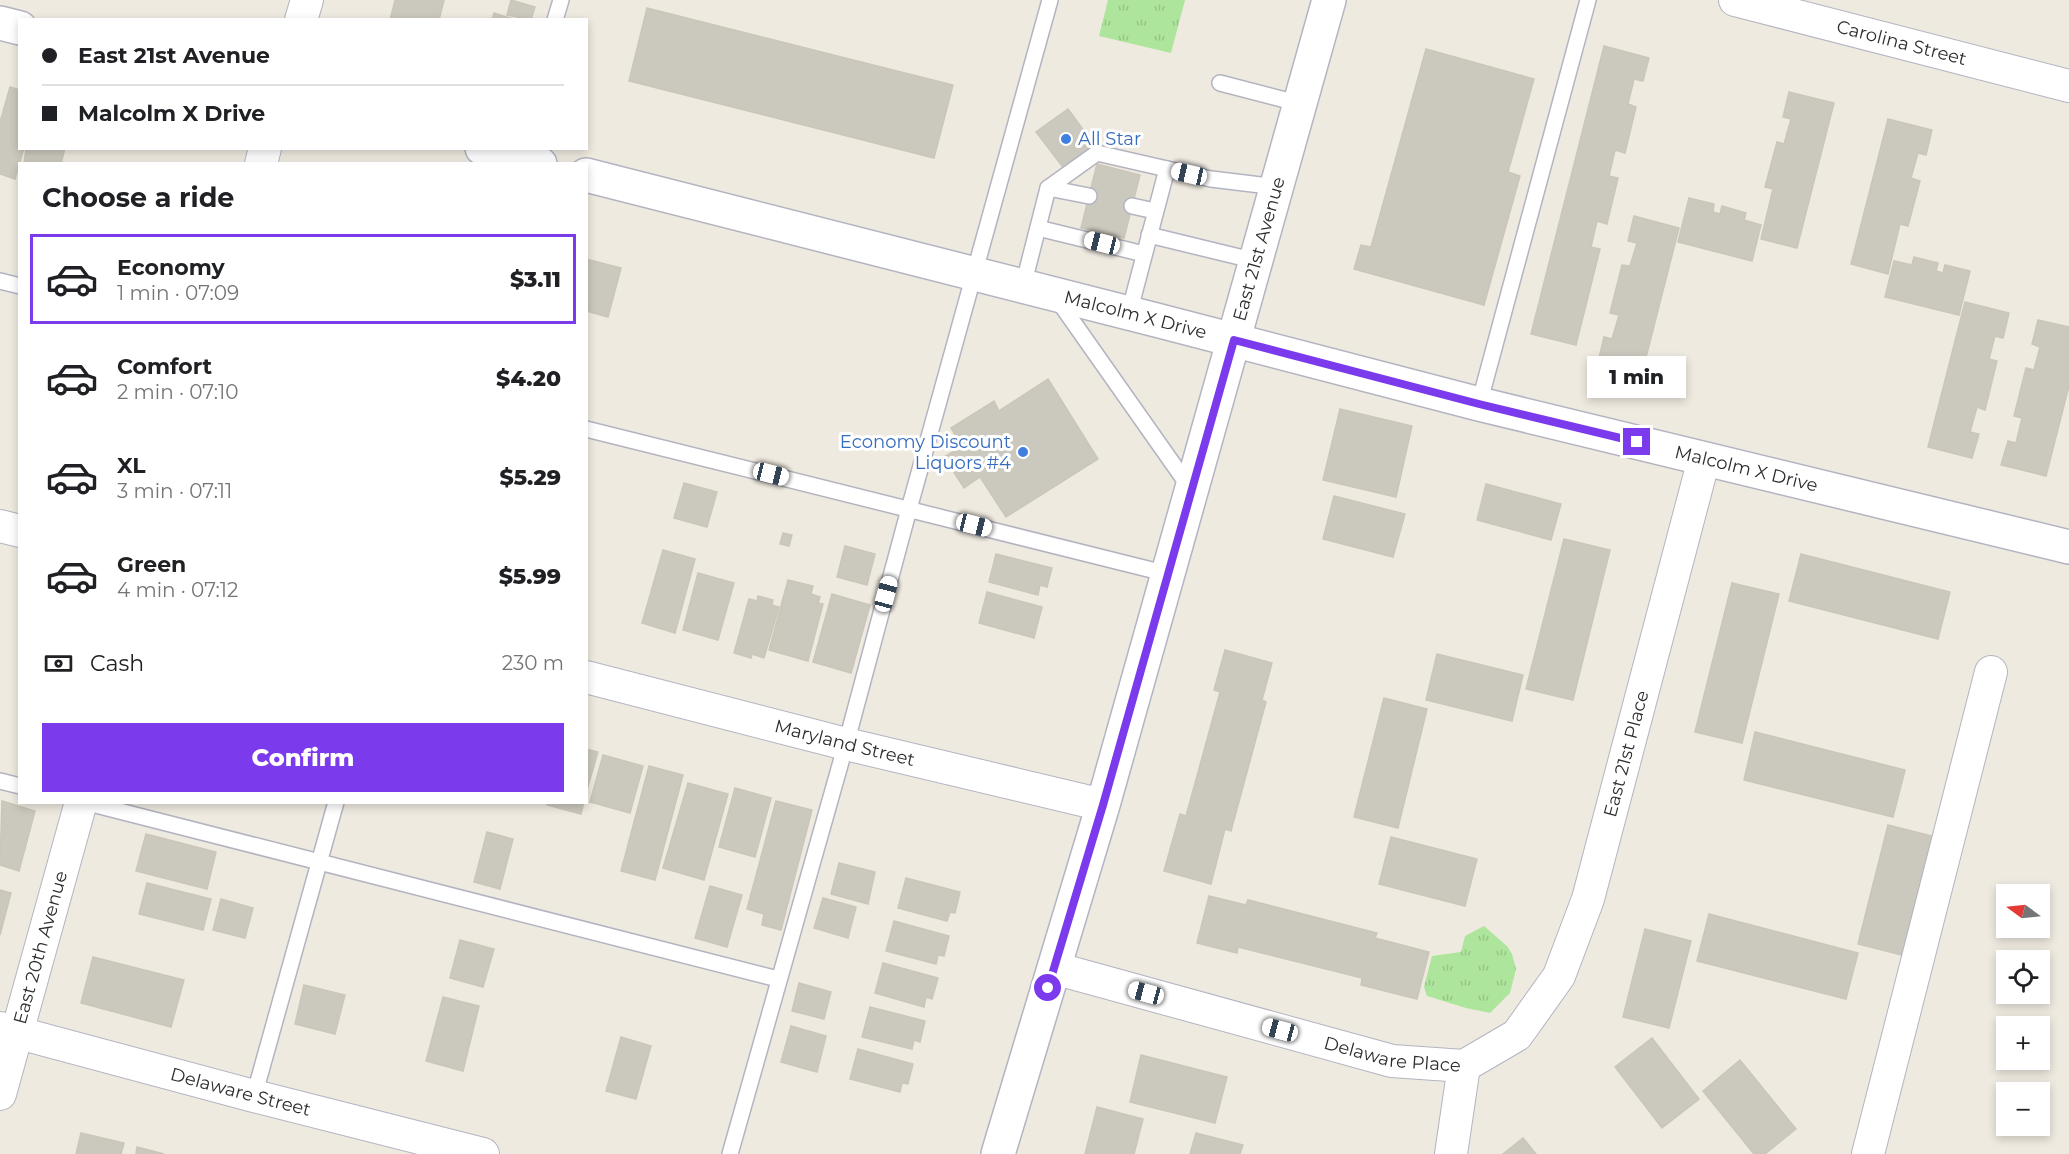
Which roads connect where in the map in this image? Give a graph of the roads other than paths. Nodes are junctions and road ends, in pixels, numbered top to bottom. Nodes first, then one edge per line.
1 (307, 0) edge
2 (561, 0) edge
3 (1050, 0) edge
4 (1329, 0) edge
5 (1588, 0) edge
6 (1735, 0) edge
7 (302, 18) edge
8 (556, 18) edge
9 (0, 23) edge
10 (18, 28) edge
11 (1220, 83) dead end
12 (2069, 86) edge
13 (1301, 104) junction
14 (490, 150) edge
15 (522, 158) edge
16 (1167, 169) junction
17 (588, 176) edge
18 (1277, 187) junction
19 (1048, 188) junction
20 (1089, 196) dead end
21 (1132, 206) dead end
22 (1155, 211) junction
23 (1038, 228) junction
24 (1149, 235) junction
25 (1144, 254) junction
26 (1256, 261) junction
27 (974, 275) junction
28 (0, 281) edge
29 (18, 286) edge
30 (1023, 286) junction
31 (1054, 294) junction
32 (1129, 313) junction
33 (1234, 340) junction
34 (1479, 404) junction
35 (588, 429) edge
36 (1704, 459) junction
37 (1191, 490) junction
38 (909, 509) junction
39 (0, 526) edge
40 (18, 530) edge
41 (2069, 547) edge
42 (1168, 574) junction
43 (1991, 672) dead end
44 (588, 678) edge
45 (846, 744) junction
46 (0, 781) edge
47 (18, 786) edge
48 (82, 804) edge
49 (91, 804) edge
50 (335, 804) edge
51 (1103, 805) junction
52 (319, 862) junction
53 (1054, 968) junction
54 (778, 978) junction
55 (9, 1030) edge
56 (1517, 1035) joint
57 (1464, 1066) junction
58 (0, 1095) edge
59 (254, 1096) junction
60 (483, 1154) edge
61 (730, 1154) edge
62 (998, 1154) edge
63 (1451, 1154) edge
64 (1868, 1154) edge

1 - 7 street
2 - 8 lane
3 - 27 lane
4 - 13 street, East 21st Avenue
5 - 34 lane
6 - 12 street, Carolina Street
9 - 10 street
11 - 13 lane
13 - 18 street, East 21st Avenue
14 - 15 street
16 - 18 lane
16 - 19 lane
16 - 22 lane
17 - 27 street, Malcolm X Drive
18 - 26 street, East 21st Avenue
19 - 20 lane
19 - 23 lane
21 - 22 lane
22 - 24 lane
23 - 25 lane
23 - 30 lane
24 - 25 lane
24 - 26 lane
25 - 32 lane
26 - 33 street, East 21st Avenue
27 - 30 street, Malcolm X Drive
27 - 38 lane
28 - 29 lane
30 - 31 street, Malcolm X Drive
31 - 32 street, Malcolm X Drive
31 - 37 lane
32 - 33 street, Malcolm X Drive
33 - 34 street, Malcolm X Drive
33 - 37 street, East 21st Avenue
34 - 36 street, Malcolm X Drive
35 - 38 lane
36 - 41 street, Malcolm X Drive
36 - 56 street, East 21st Place
37 - 42 street, East 21st Avenue
38 - 42 lane
38 - 45 lane
39 - 40 street
42 - 51 street, East 21st Avenue
43 - 64 street
44 - 45 street, Maryland Street
45 - 51 street, Maryland Street
45 - 54 lane
46 - 47 lane
48 - 55 street, East 20th Avenue
49 - 52 lane
50 - 52 lane
51 - 53 street, East 21st Avenue
52 - 54 lane
52 - 59 lane
53 - 57 street, Delaware Place
53 - 62 street, East 21st Avenue
54 - 61 lane
55 - 58 street, East 20th Avenue
55 - 59 street, Delaware Street
56 - 57 street, Delaware Place
57 - 63 street
59 - 60 street, Delaware Street

